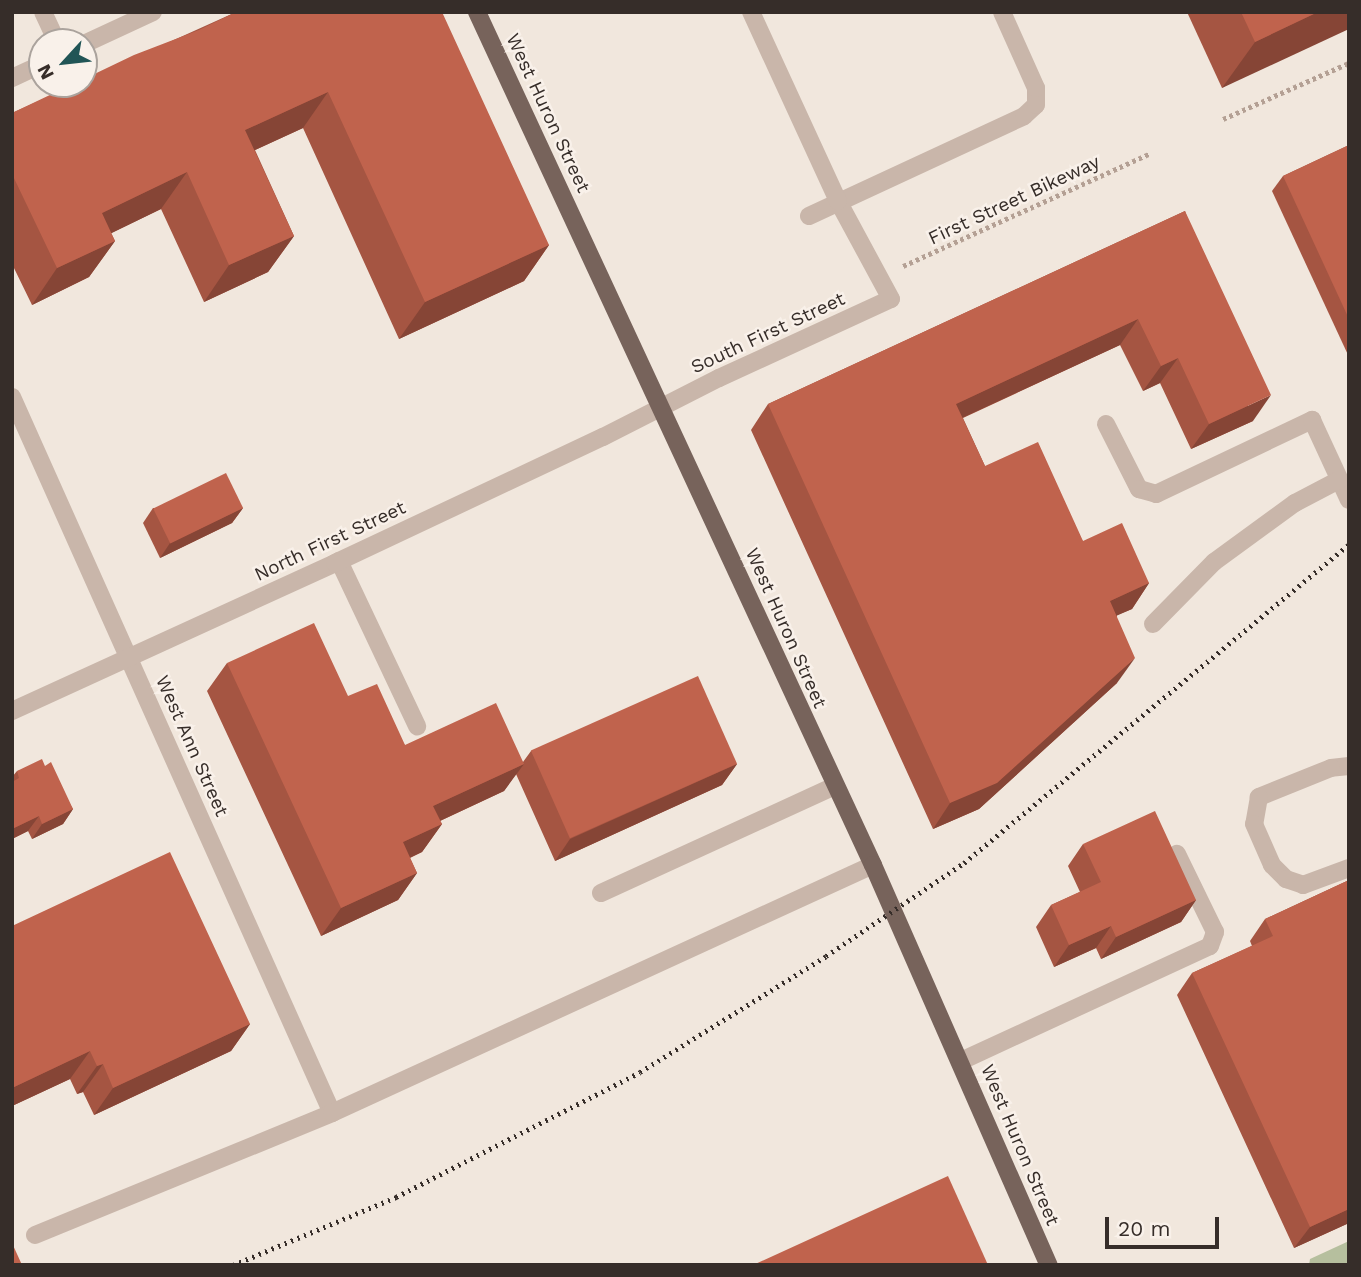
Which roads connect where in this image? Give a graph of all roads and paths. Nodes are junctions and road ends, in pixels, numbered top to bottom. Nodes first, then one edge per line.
1 (43, 12) edge
2 (153, 12) edge
3 (477, 12) edge
4 (751, 12) edge
5 (1002, 12) edge
6 (50, 28) edge
7 (98, 38) edge
8 (1349, 62) edge
9 (28, 71) edge
10 (12, 78) edge
11 (1223, 119) dead end
12 (1149, 154) dead end
13 (838, 201) junction
14 (809, 216) dead end
15 (891, 272) dead end
16 (12, 397) edge
17 (663, 407) junction
18 (1106, 424) dead end
19 (1339, 480) junction
20 (1349, 500) edge
21 (339, 561) junction
22 (1153, 624) dead end
23 (129, 657) junction
24 (12, 711) edge
25 (417, 726) dead end
26 (1349, 766) edge
27 (835, 786) junction
28 (1177, 854) edge
29 (873, 865) junction
30 (1349, 868) edge
31 (601, 892) dead end
32 (961, 1061) junction
33 (332, 1113) junction
34 (35, 1235) dead end
35 (1049, 1265) edge

1 - 6 street
2 - 7 street
3 - 17 main road, West Huron Street
4 - 13 street
5 - 13 street
8 - 11 path
9 - 10 street
12 - 15 path, First Street Bikeway
13 - 14 street
13 - 17 street, South First Street
16 - 23 street, West Ann Street
17 - 21 street, North First Street
17 - 27 main road, West Huron Street
18 - 19 street
19 - 20 street
19 - 22 street
21 - 23 street, North First Street
21 - 25 street
23 - 24 street, North First Street
23 - 33 street, West Ann Street
26 - 30 street
27 - 29 main road, West Huron Street
27 - 31 street
28 - 32 street
29 - 32 main road, West Huron Street
29 - 33 street
32 - 35 main road, West Huron Street
33 - 34 street

